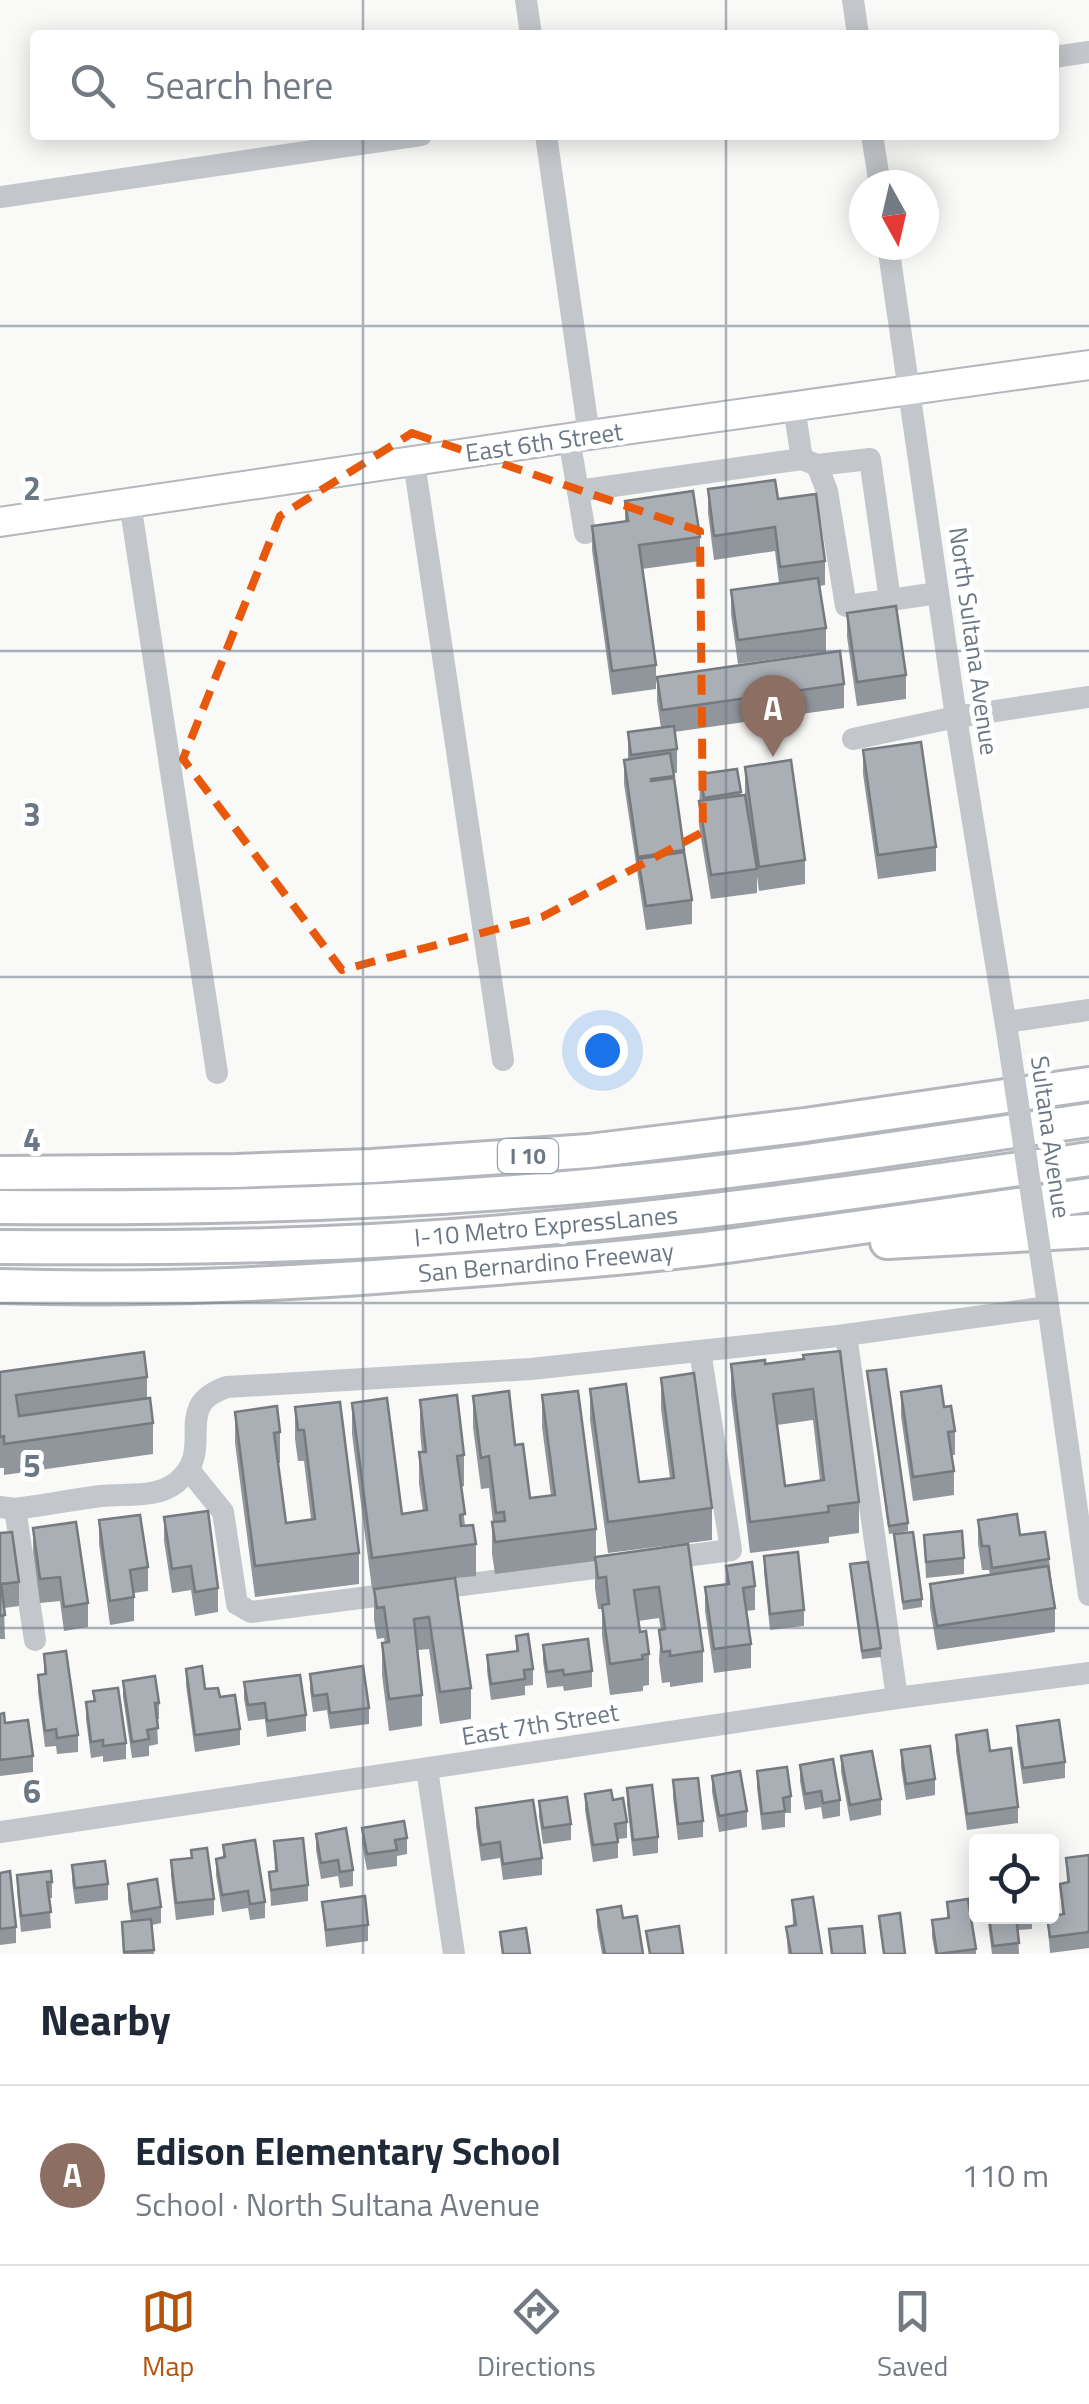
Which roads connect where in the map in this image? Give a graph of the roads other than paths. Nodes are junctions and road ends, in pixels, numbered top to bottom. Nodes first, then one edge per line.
1 (526, 0) edge
2 (853, 0) edge
3 (530, 30) edge
4 (857, 30) edge
5 (1089, 52) edge
6 (1059, 56) edge
7 (387, 140) edge
8 (547, 140) edge
9 (873, 140) edge
10 (878, 170) edge
11 (0, 197) edge
12 (890, 260) edge
13 (1089, 365) edge
14 (909, 391) junction
15 (794, 407) junction
16 (579, 437) junction
17 (414, 462) junction
18 (810, 462) junction
19 (578, 492) junction
20 (130, 502) junction
21 (0, 522) edge
22 (585, 533) dead end
23 (938, 594) junction
24 (890, 600) junction
25 (1089, 697) edge
26 (956, 717) junction
27 (853, 738) dead end
28 (1089, 1010) edge
29 (1008, 1033) junction
30 (503, 1060) dead end
31 (217, 1074) dead end
32 (1089, 1080) edge
33 (1089, 1120) edge
34 (1089, 1159) edge
35 (0, 1173) edge
36 (1089, 1194) edge
37 (0, 1207) edge
38 (1089, 1231) edge
39 (732, 1246) junction
40 (0, 1247) edge
41 (0, 1286) edge
42 (1048, 1302) junction
43 (846, 1335) junction
44 (700, 1351) junction
45 (188, 1470) junction
46 (7, 1508) edge
47 (1089, 1595) edge
48 (34, 1640) dead end
49 (1089, 1673) edge
50 (897, 1698) junction
51 (427, 1768) junction
52 (0, 1832) edge
53 (454, 1954) edge

1 - 3 street
2 - 4 street
5 - 6 street
7 - 11 street
8 - 16 street
9 - 10 street
12 - 14 street, North Sultana Avenue
13 - 14 main road, East 6th Street
14 - 15 main road, East 6th Street
14 - 23 street, North Sultana Avenue
15 - 16 main road, East 6th Street
15 - 18 street
16 - 17 main road, East 6th Street
16 - 19 street
17 - 20 main road, East 6th Street
17 - 30 street
18 - 19 street
18 - 24 street
18 - 24 street
19 - 22 street
20 - 21 main road, East 6th Street
20 - 31 street
23 - 24 street
23 - 26 street, North Sultana Avenue
25 - 26 street
26 - 27 street
26 - 29 street, North Sultana Avenue
28 - 29 street
29 - 42 street, Sultana Avenue, bridge
32 - 35 highway, I 10
33 - 37 highway, I-10 Metro ExpressLanes
34 - 40 highway, I-10 Metro ExpressLanes
36 - 39 highway, San Bernardino Freeway
38 - 39 highway
39 - 41 highway, San Bernardino Freeway
42 - 43 street
42 - 47 street, Sultana Avenue
43 - 44 street
43 - 50 street
44 - 45 street
44 - 45 street
45 - 46 street
46 - 48 street
49 - 50 street, East 7th Street
50 - 51 street, East 7th Street
51 - 52 street, East 7th Street
51 - 53 street

